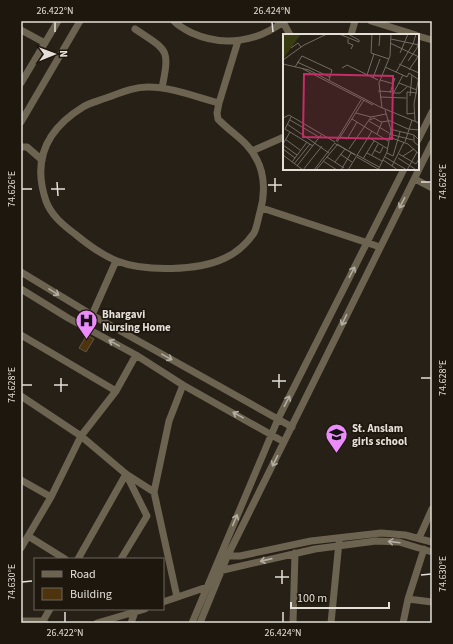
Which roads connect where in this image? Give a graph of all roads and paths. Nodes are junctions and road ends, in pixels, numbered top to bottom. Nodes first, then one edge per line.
1 (58, 21) edge
2 (80, 21) edge
3 (174, 21) edge
4 (355, 21) edge
5 (371, 21) edge
6 (283, 22) edge
7 (135, 29) dead end
8 (21, 30) edge
9 (289, 34) edge
10 (351, 34) edge
11 (414, 34) edge
12 (419, 36) edge
13 (432, 40) edge
14 (238, 41) junction
15 (45, 43) junction
16 (21, 83) edge
17 (162, 88) junction
18 (219, 103) junction
19 (432, 112) edge
20 (21, 122) edge
21 (283, 137) edge
22 (419, 138) edge
23 (432, 143) edge
24 (21, 147) edge
25 (252, 151) junction
26 (42, 160) junction
27 (404, 170) edge
28 (415, 179) junction
29 (432, 188) edge
30 (262, 208) junction
31 (367, 243) junction
32 (380, 247) junction
33 (116, 261) junction
34 (21, 272) edge
35 (21, 289) edge
36 (92, 315) junction
37 (21, 335) edge
38 (136, 355) junction
39 (183, 385) junction
40 (116, 391) junction
41 (21, 396) edge
42 (278, 419) junction
43 (292, 427) junction
44 (272, 434) junction
45 (81, 436) junction
46 (284, 442) junction
47 (126, 474) junction
48 (21, 480) edge
49 (154, 492) junction
50 (51, 497) junction
51 (432, 510) edge
52 (28, 536) junction
53 (340, 537) junction
54 (419, 538) junction
55 (432, 542) edge
56 (339, 546) junction
57 (21, 548) edge
58 (424, 549) junction
59 (432, 552) edge
60 (295, 553) junction
61 (224, 556) junction
62 (63, 558) edge
63 (79, 558) edge
64 (122, 558) edge
65 (218, 571) junction
66 (207, 587) junction
67 (177, 597) junction
68 (408, 599) junction
69 (164, 602) edge
70 (432, 602) edge
71 (50, 610) edge
72 (131, 612) edge
73 (21, 621) edge
74 (34, 622) edge
75 (44, 622) edge
76 (97, 623) edge
77 (132, 623) edge
78 (192, 623) edge
79 (200, 623) edge
80 (293, 623) edge
81 (331, 623) edge
82 (403, 623) edge

1 - 15 street
2 - 20 street
3 - 14 street
4 - 10 street
5 - 11 street
6 - 9 street
6 - 14 street
7 - 17 street
8 - 15 street
12 - 13 street
14 - 18 street
15 - 16 street
17 - 18 street
17 - 26 street
18 - 25 street
19 - 22 street
21 - 25 street
23 - 28 street
24 - 26 street
25 - 30 street
26 - 33 street
27 - 31 street
28 - 29 street
28 -> 32 street
30 - 31 street
30 - 33 street
31 - 32 street
42 -> 31 street
32 -> 43 street
33 - 36 street
34 -> 36 street
38 -> 35 street
36 -> 42 street
37 - 40 street
38 - 39 street
38 - 40 street
44 -> 39 street
39 - 49 street
40 - 45 street
41 - 45 street
42 - 43 street
42 - 44 street
43 - 46 street
44 - 46 street
61 -> 44 street
45 - 47 street
45 - 50 street
46 -> 61 street
47 - 49 street
47 - 63 street
47 - 64 street
48 - 50 street
49 - 67 street
50 - 52 street
51 - 54 street
52 - 57 street
52 - 62 street
53 - 54 street
53 - 56 street
53 - 61 street
54 - 55 street
58 -> 56 street
56 - 60 street
56 - 81 street
58 - 59 street
58 - 68 street
60 -> 65 street
60 - 80 street
61 - 65 street
65 - 66 street
65 - 79 street
66 - 67 street
66 - 78 street
67 - 69 street
68 - 70 street
68 - 82 street
71 - 75 street
72 - 76 street
72 - 77 street
73 - 74 street
74 - 75 street

